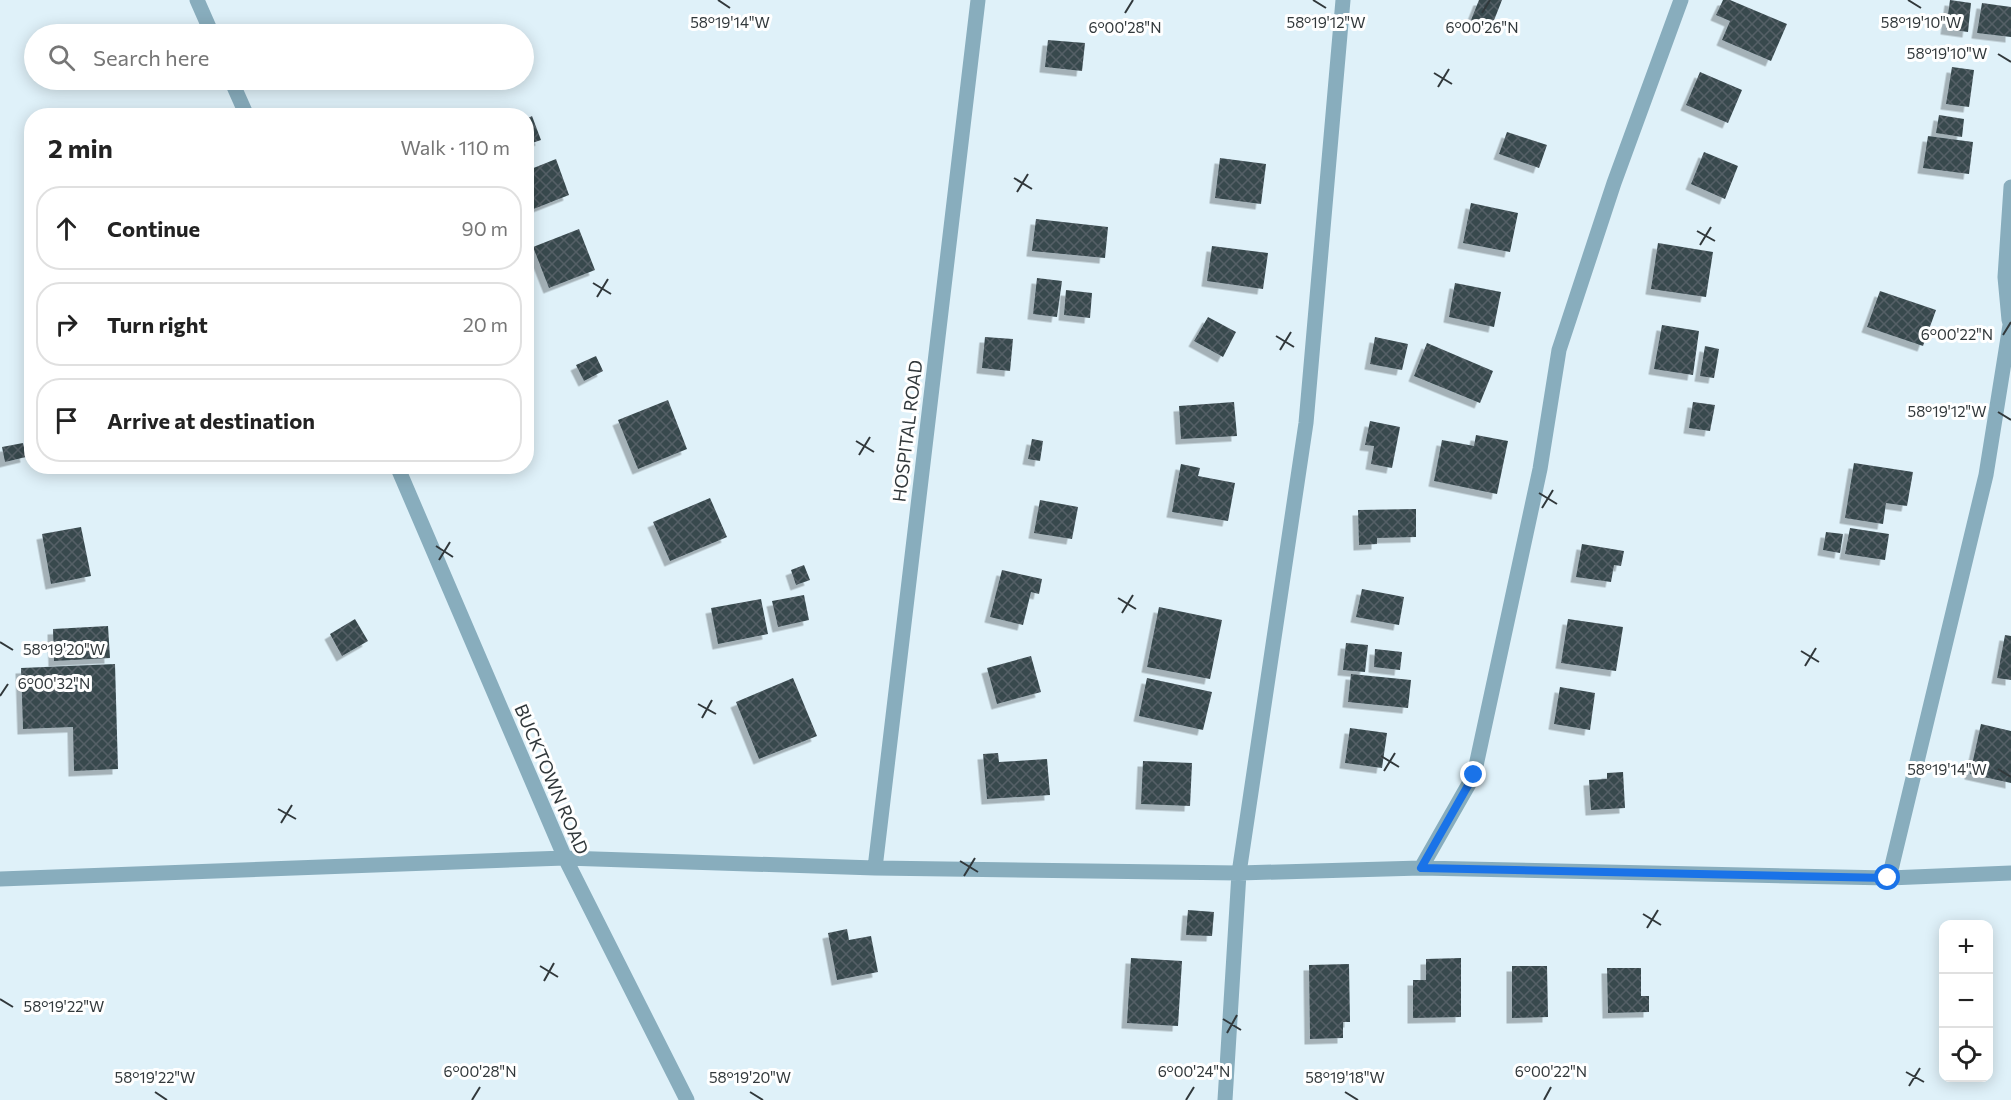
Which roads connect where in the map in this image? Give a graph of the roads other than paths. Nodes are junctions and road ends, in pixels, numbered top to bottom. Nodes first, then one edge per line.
1 (197, 0) edge
2 (978, 0) edge
3 (1343, 0) edge
4 (1681, 0) edge
5 (208, 24) edge
6 (235, 90) edge
7 (243, 108) edge
8 (2011, 187) edge
9 (2010, 319) edge
10 (400, 474) edge
11 (565, 858) junction
12 (875, 868) junction
13 (1421, 868) junction
14 (1239, 873) junction
15 (2011, 873) edge
16 (1888, 878) junction
17 (0, 879) edge
18 (687, 1100) edge
19 (1225, 1100) edge

1 - 5 street
2 - 12 street, HOSPITAL ROAD
3 - 14 street
4 - 13 street
6 - 7 street
8 - 9 street
9 - 16 street
10 - 11 street, BUCKTOWN ROAD
11 - 12 street
11 - 17 street
11 - 18 street, BUCKTOWN ROAD
12 - 14 street
13 - 14 street
13 - 16 street
14 - 19 street
15 - 16 street

